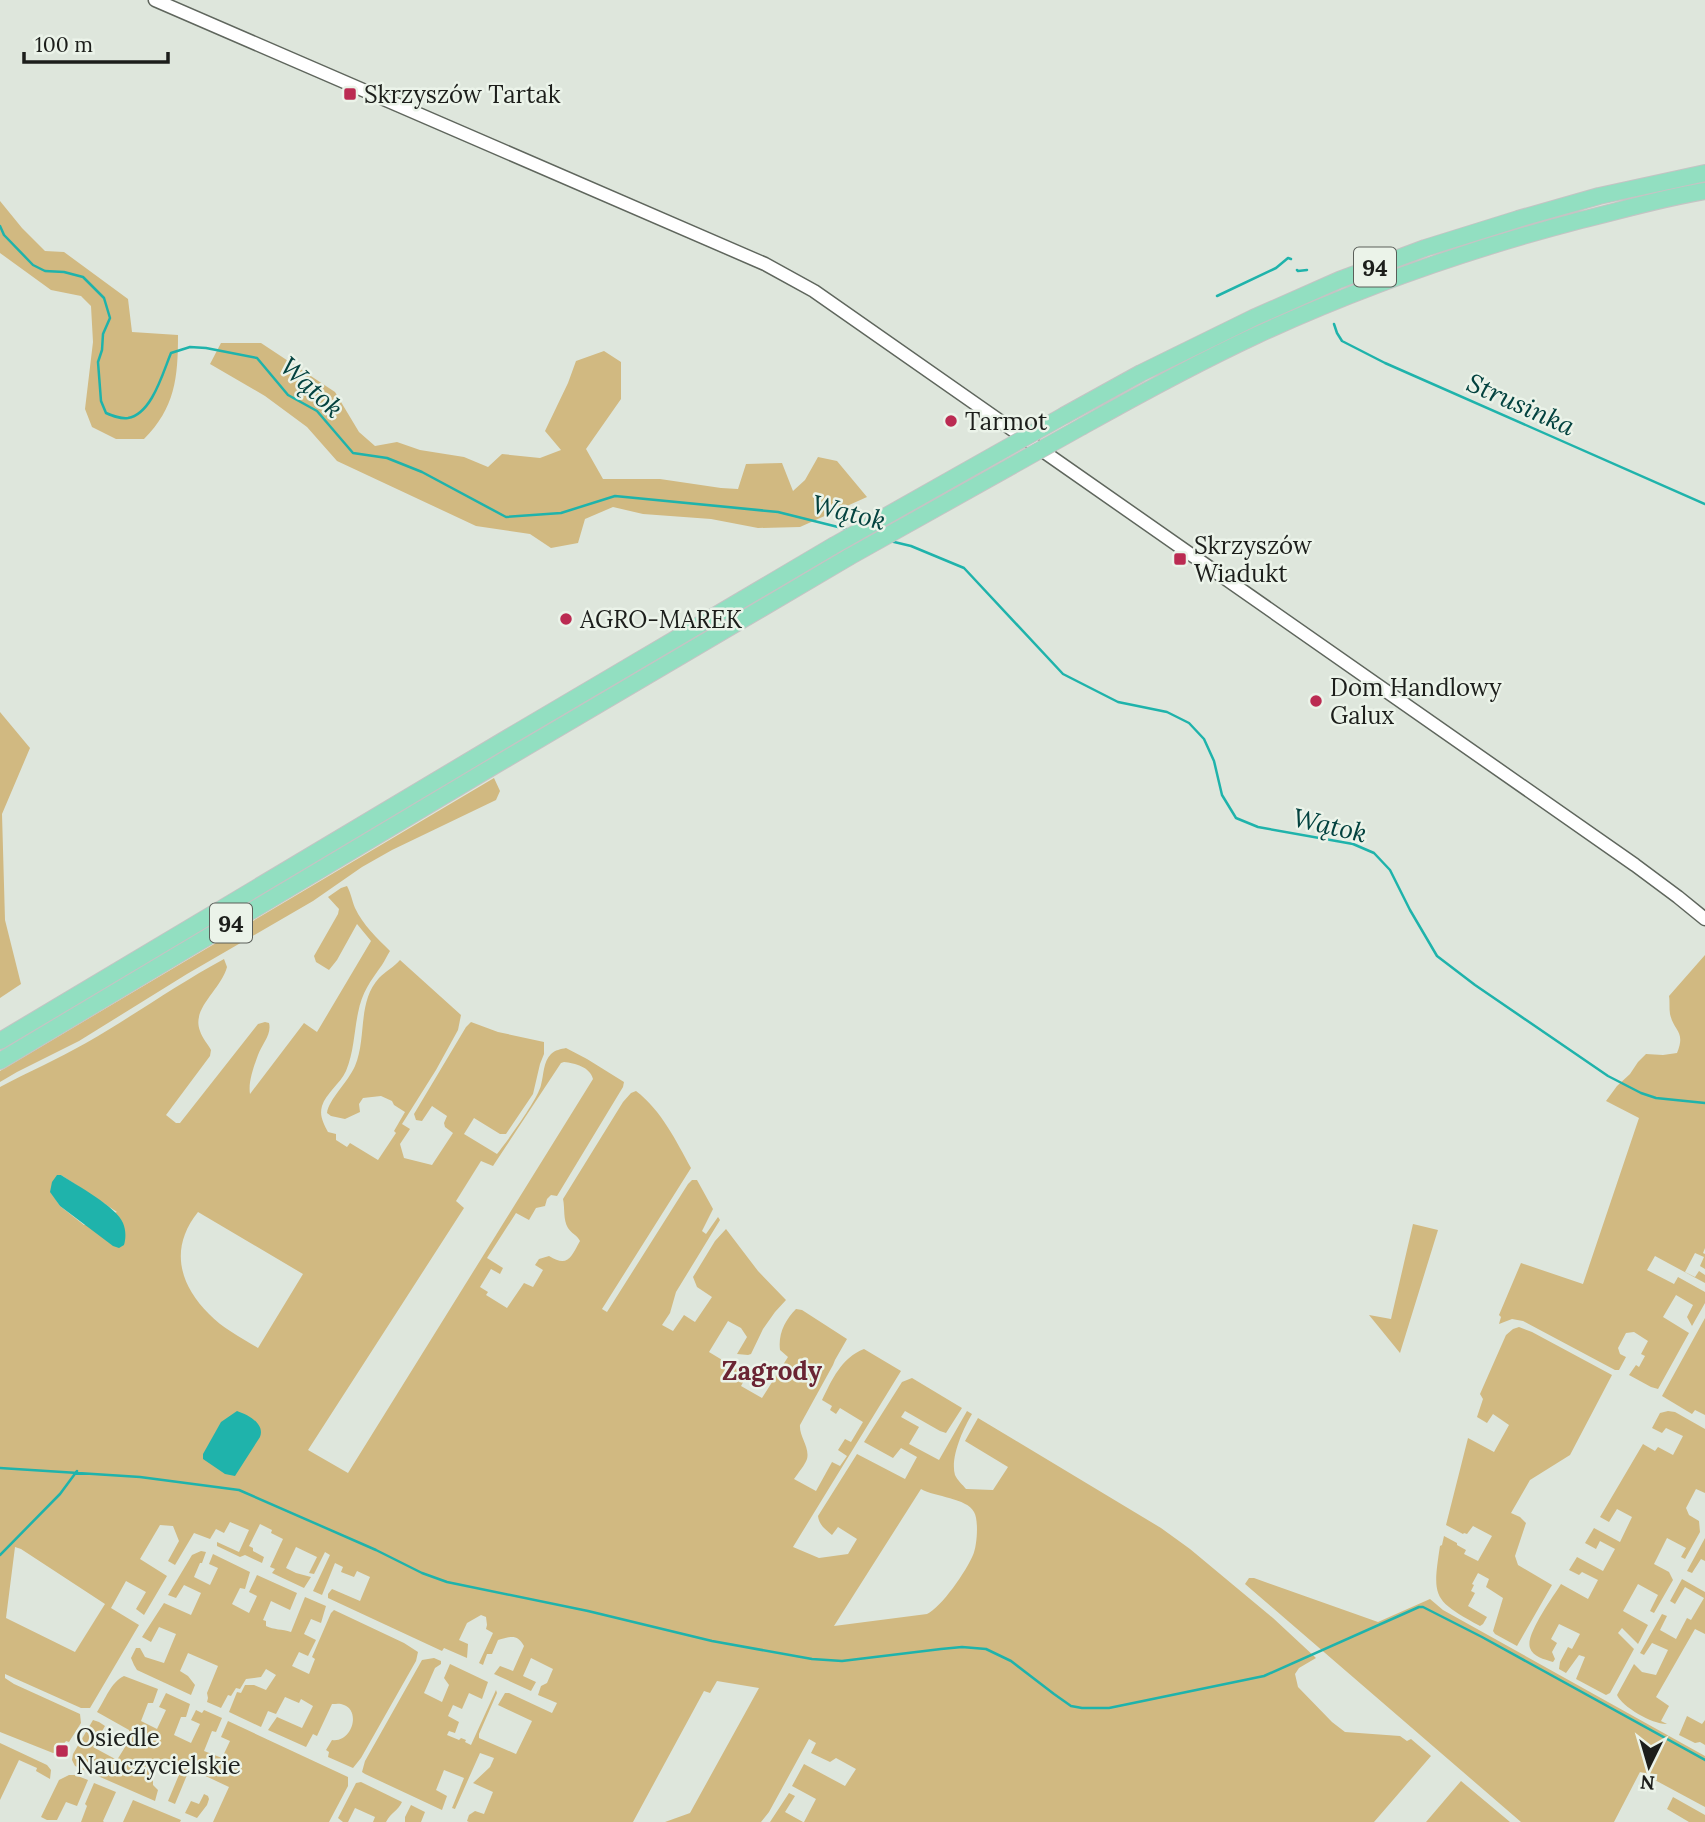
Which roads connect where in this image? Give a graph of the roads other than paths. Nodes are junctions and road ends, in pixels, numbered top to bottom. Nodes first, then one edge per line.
1 (155, 0) edge
2 (1705, 173) edge
3 (1705, 191) edge
4 (1705, 919) edge
5 (0, 1041) edge
6 (0, 1061) edge

1 - 4 street
2 - 5 main road, 94, bridge
3 - 6 main road, 94, bridge

